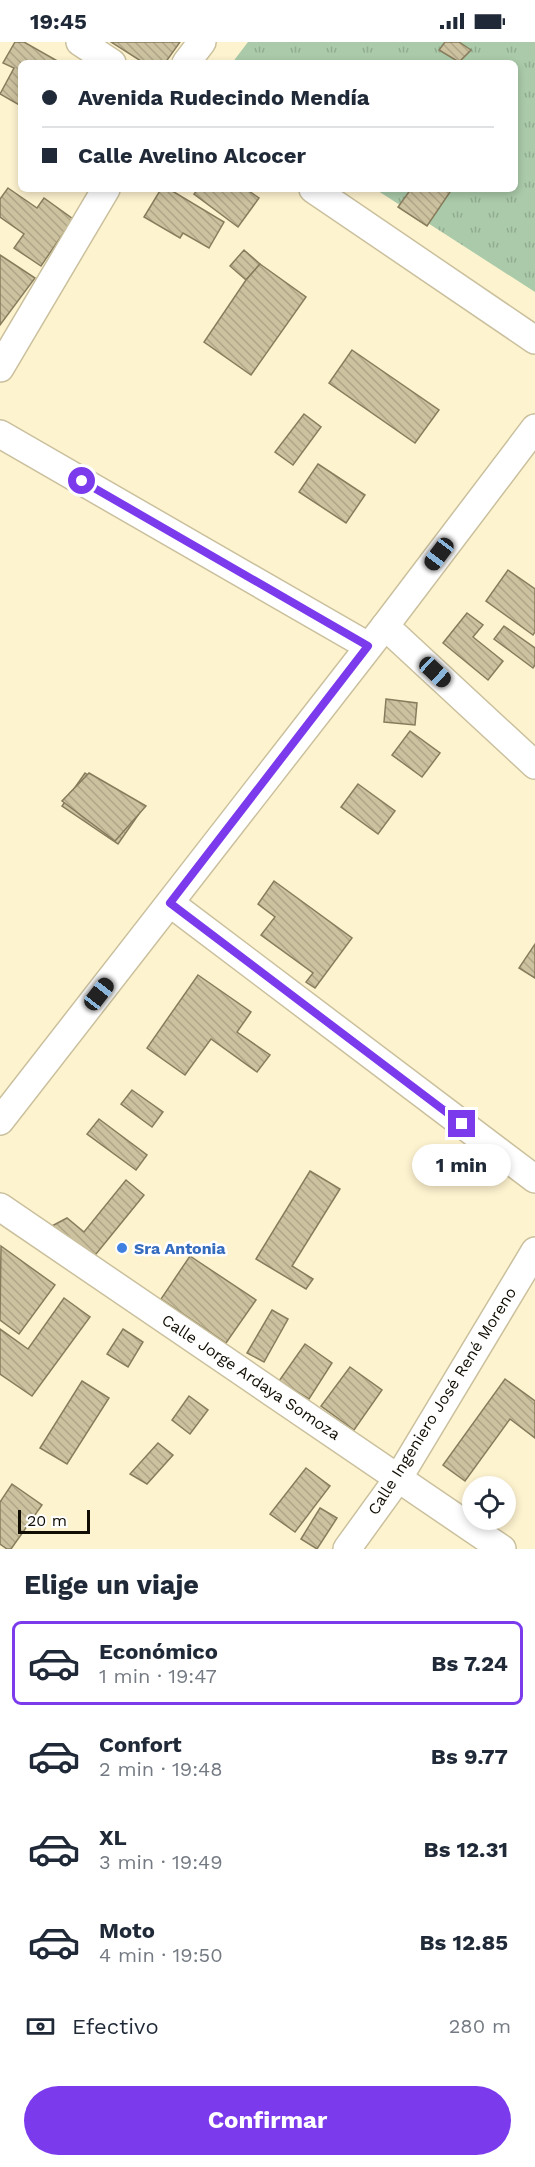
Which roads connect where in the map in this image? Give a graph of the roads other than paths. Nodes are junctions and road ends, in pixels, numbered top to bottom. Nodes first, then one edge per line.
1 (80, 42) edge
2 (202, 42) edge
3 (107, 60) edge
4 (188, 60) edge
5 (104, 192) edge
6 (317, 192) edge
7 (535, 340) edge
8 (0, 368) edge
9 (535, 428) edge
10 (0, 434) edge
11 (376, 636) junction
12 (535, 765) edge
13 (170, 903) junction
14 (0, 1121) edge
15 (535, 1179) edge
16 (0, 1207) edge
17 (535, 1251) edge
18 (399, 1477) junction
19 (347, 1549) edge
20 (502, 1549) edge

1 - 3 street
2 - 4 street
5 - 8 street
6 - 7 street
9 - 11 street
10 - 11 street
11 - 12 street
11 - 13 street
13 - 14 street
13 - 15 street
16 - 18 street, Calle Jorge Ardaya Somoza
17 - 18 street, Calle Ingeniero José René Moreno
18 - 19 street, Calle Ingeniero José René Moreno
18 - 20 street, Calle Jorge Ardaya Somoza

